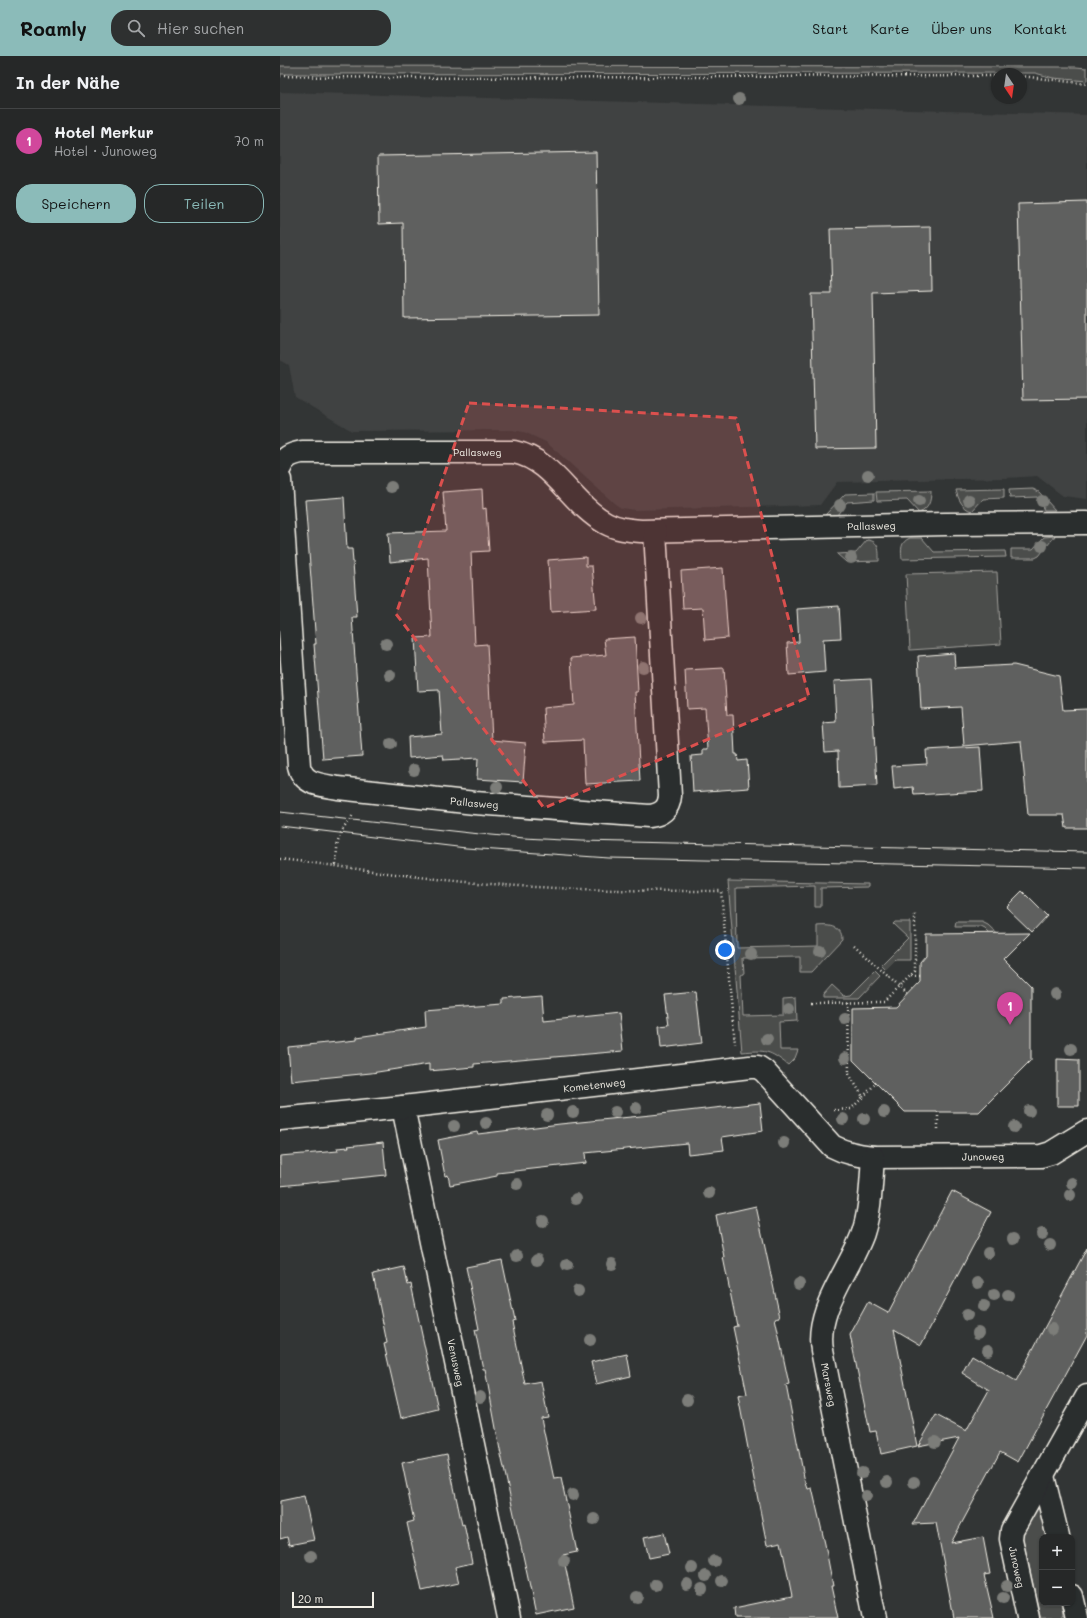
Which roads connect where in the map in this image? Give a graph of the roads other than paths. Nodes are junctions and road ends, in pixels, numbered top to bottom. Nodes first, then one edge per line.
1 (280, 468) edge
2 (280, 480) edge
3 (1087, 523) edge
4 (655, 531) junction
5 (403, 1107) junction
6 (280, 1119) edge
7 (1087, 1131) edge
8 (873, 1157) junction
9 (1087, 1396) edge
10 (1043, 1476) junction
11 (1057, 1534) edge
12 (1074, 1606) edge
13 (508, 1618) edge
14 (875, 1618) edge
15 (1028, 1618) edge
16 (1077, 1618) edge

1 - 4 street, Pallasweg
2 - 4 street, Pallasweg
3 - 4 street, Pallasweg
5 - 6 street, Kometenweg
5 - 8 street, Kometenweg
5 - 13 street, Venusweg
7 - 8 street, Junoweg
8 - 14 street, Marsweg
9 - 10 street, Junoweg
10 - 11 street
10 - 15 street, Junoweg
12 - 16 street

